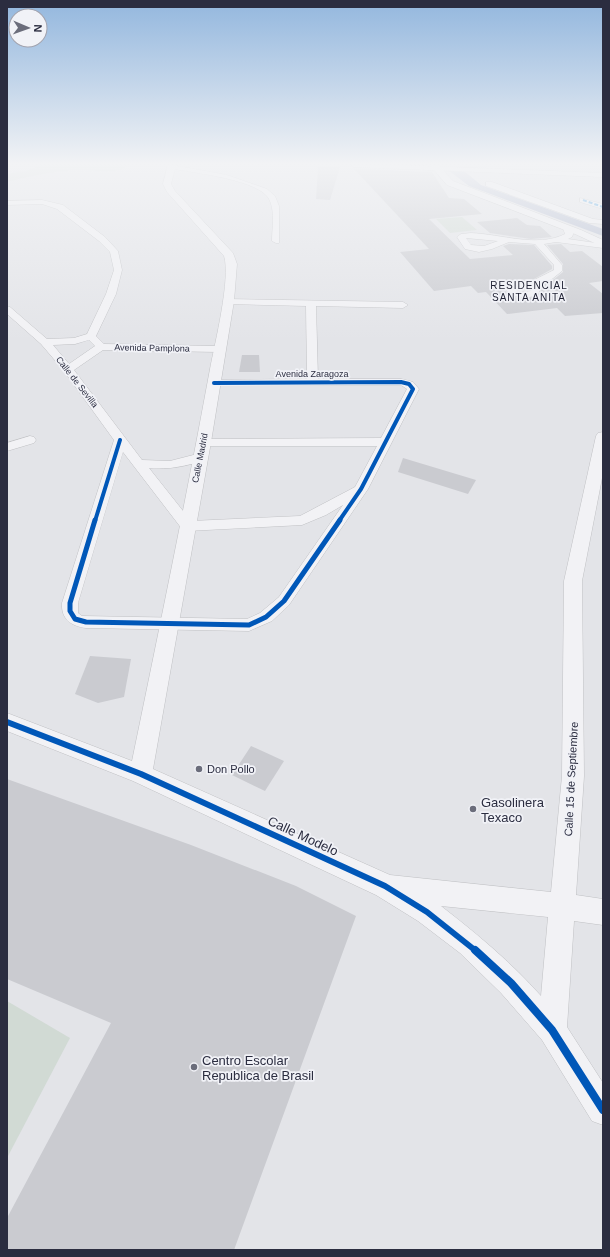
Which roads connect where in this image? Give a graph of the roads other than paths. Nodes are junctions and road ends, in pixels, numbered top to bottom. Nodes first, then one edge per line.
1 (82, 224) edge
2 (202, 224) edge
3 (276, 224) edge
4 (556, 224) edge
5 (567, 228) junction
6 (508, 239) dead end
7 (555, 240) junction
8 (276, 241) dead end
9 (537, 241) junction
10 (603, 245) edge
11 (538, 282) dead end
12 (228, 301) junction
13 (311, 303) junction
14 (403, 305) dead end
15 (7, 308) edge
16 (91, 336) junction
17 (45, 342) junction
18 (101, 347) junction
19 (219, 349) junction
20 (68, 369) junction
21 (313, 382) junction
22 (214, 383) junction
23 (603, 436) edge
24 (30, 440) dead end
25 (120, 440) junction
26 (204, 442) junction
27 (384, 442) junction
28 (7, 447) edge
29 (201, 457) junction
30 (138, 463) junction
31 (361, 489) junction
32 (187, 526) junction
33 (169, 624) junction
34 (7, 722) edge
35 (141, 774) junction
36 (385, 886) junction
37 (562, 906) junction
38 (603, 912) edge
39 (552, 1030) junction
40 (603, 1110) edge

1 - 16 street
2 - 12 street, Calle Madrid
3 - 8 street
4 - 5 street
5 - 7 street
5 - 10 street
6 - 9 street
7 - 9 street
7 - 10 street
9 - 11 street
12 - 13 street
12 - 19 street, Calle Madrid
13 - 14 street
13 - 21 street
15 - 17 street, Calle de Sevilla
16 - 17 street
16 - 18 street, Avenida Pamplona
17 - 20 street, Calle de Sevilla
18 - 19 street, Avenida Pamplona
18 - 20 street
19 - 22 street, Calle Madrid
20 - 25 street, Calle de Sevilla
21 - 22 street, Avenida Zaragoza
21 - 27 street, Avenida Zaragoza
22 - 26 street, Calle Madrid
23 - 37 street, Calle 15 de Septiembre
24 - 28 street
25 - 30 street, Calle de Sevilla
25 - 33 street
26 - 27 street
26 - 29 street, Calle Madrid
27 - 31 street
29 - 30 street
29 - 32 street, Calle Madrid
30 - 32 street, Calle de Sevilla
31 - 32 street
31 - 33 street
32 - 33 street, Calle Madrid
33 - 35 street, Calle Madrid
34 - 35 street, Calle Modelo
35 - 36 street, Calle Modelo
36 - 37 street, Calle Modelo
36 - 39 street, Calle Modelo
37 - 38 street, Calle Modelo
37 - 39 street, Calle 15 de Septiembre
39 - 40 street

